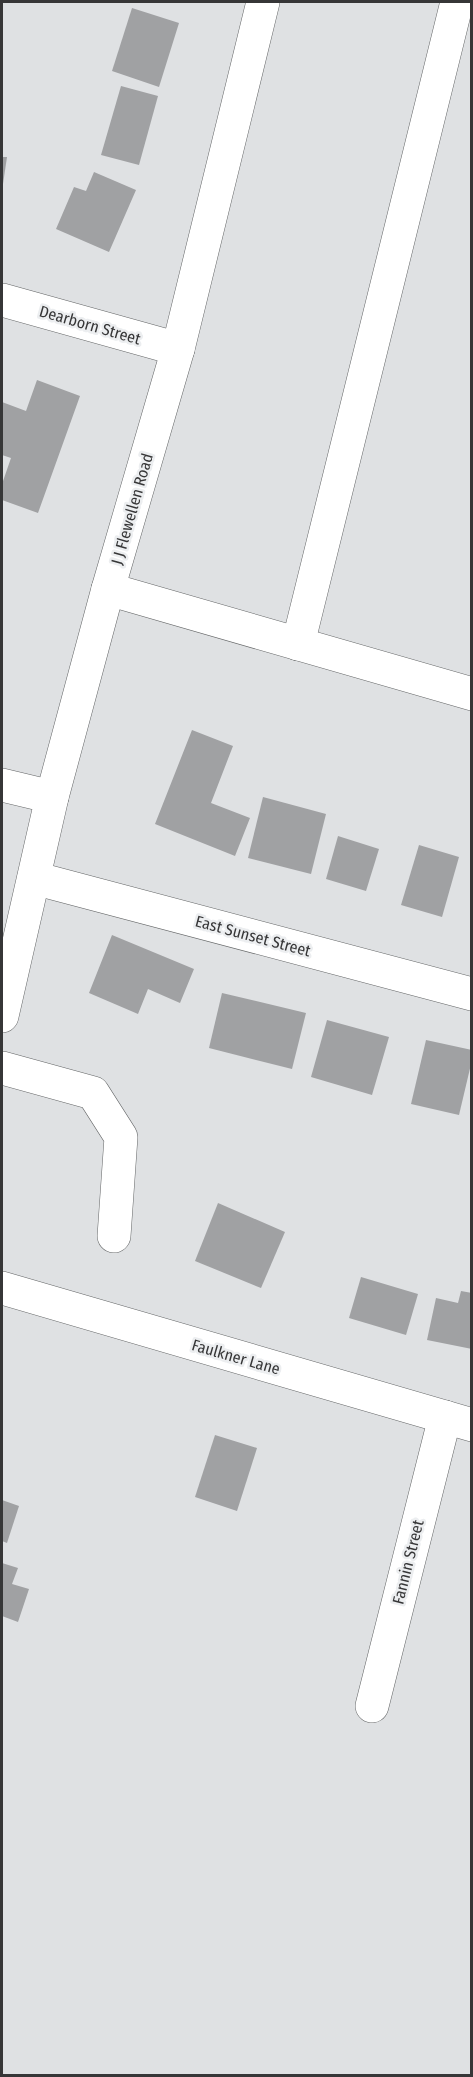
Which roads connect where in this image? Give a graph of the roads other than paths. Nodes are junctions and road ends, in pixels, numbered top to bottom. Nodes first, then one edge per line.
1 (262, 2) edge
2 (457, 2) edge
3 (2, 300) edge
4 (178, 350) junction
5 (108, 589) junction
6 (298, 644) junction
7 (471, 694) edge
8 (2, 785) edge
9 (52, 797) junction
10 (34, 878) junction
11 (471, 994) edge
12 (2, 1016) edge
13 (2, 1068) edge
14 (114, 1236) dead end
15 (2, 1288) edge
16 (458, 1421) edge
17 (372, 1706) dead end

1 - 4 street, J J Flewellen Road
2 - 6 street
3 - 4 street, Dearborn Street
4 - 5 street, J J Flewellen Road
5 - 6 street
5 - 9 street, J J Flewellen Road
6 - 7 street
8 - 9 street
9 - 10 street, J J Flewellen Road
10 - 11 street, East Sunset Street
10 - 12 street, J J Flewellen Road
13 - 14 street
15 - 16 street, Faulkner Lane
16 - 17 street, Fannin Street

